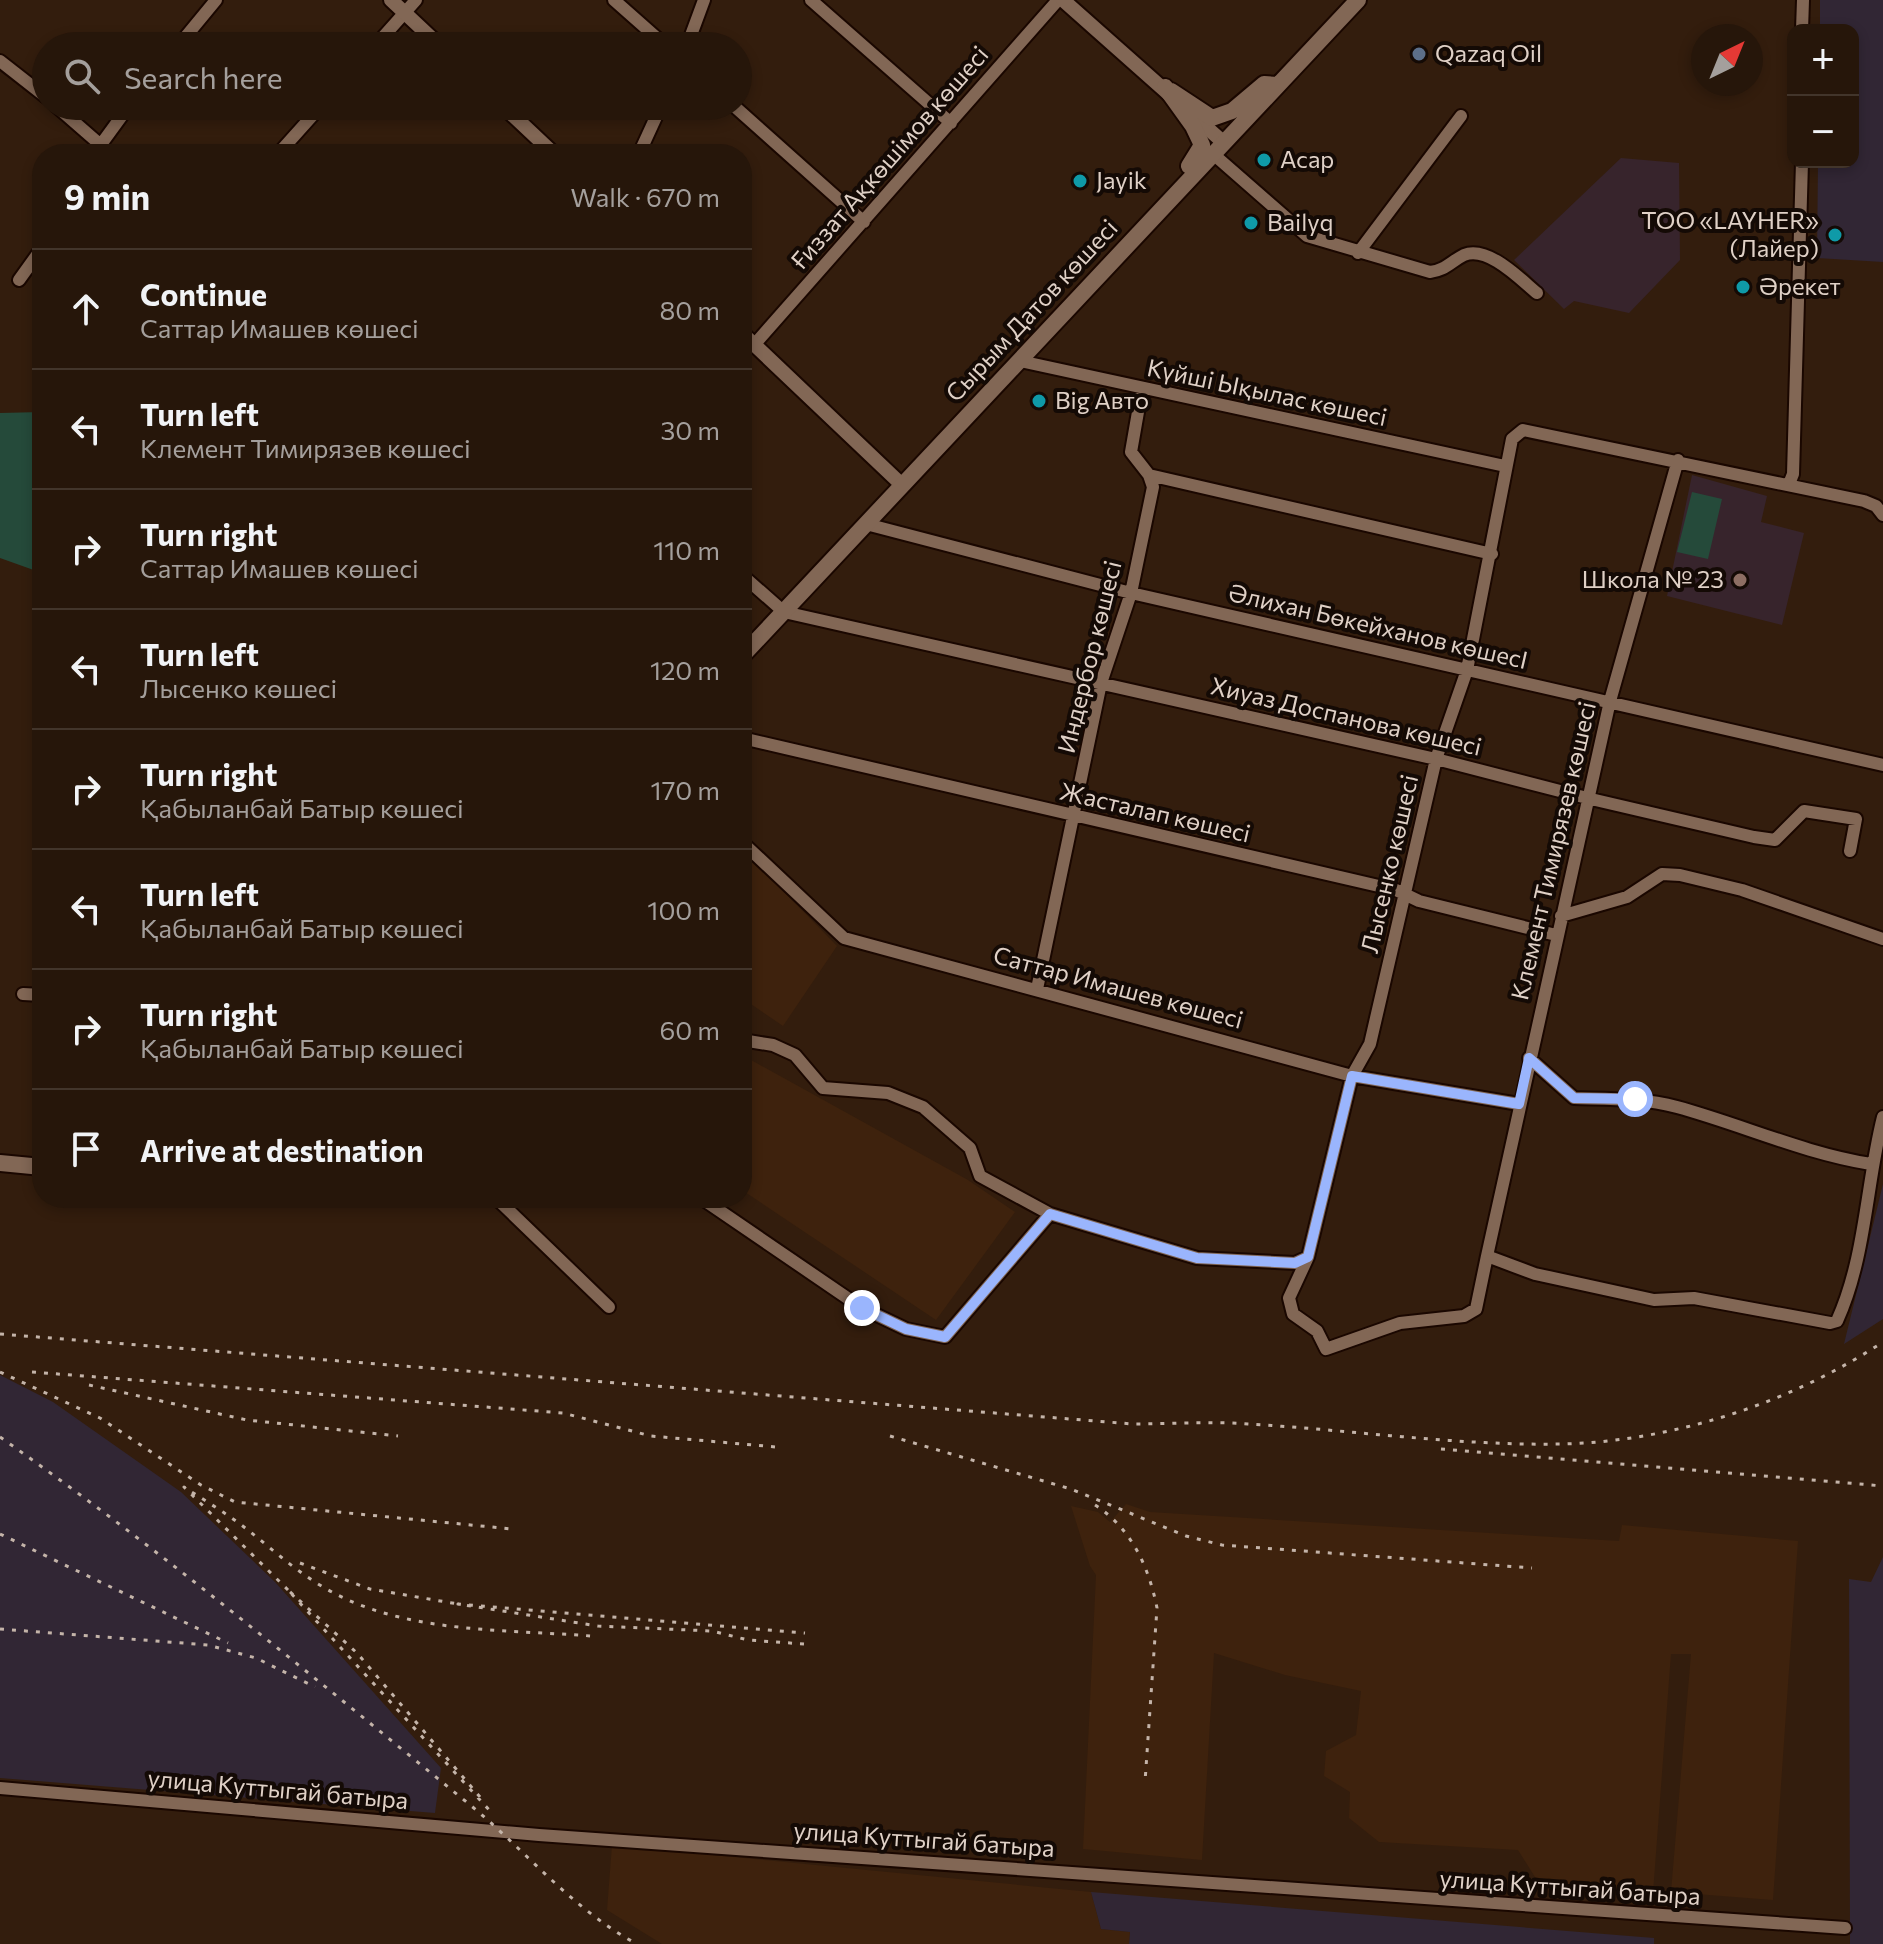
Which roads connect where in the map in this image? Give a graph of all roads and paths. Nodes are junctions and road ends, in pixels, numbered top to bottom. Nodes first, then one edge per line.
1 (216, 0) edge
2 (391, 0) edge
3 (416, 0) edge
4 (614, 0) edge
5 (704, 0) edge
6 (811, 0) edge
7 (1060, 0) edge
8 (1358, 0) edge
9 (1803, 0) edge
10 (405, 13) junction
11 (1802, 24) edge
12 (190, 32) edge
13 (388, 32) edge
14 (425, 32) edge
15 (650, 32) edge
16 (692, 32) edge
17 (1, 65) edge
18 (1277, 85) junction
19 (32, 87) edge
20 (1165, 87) junction
21 (1461, 116) dead end
22 (69, 120) edge
23 (118, 120) edge
24 (308, 120) edge
25 (518, 120) edge
26 (655, 120) edge
27 (750, 120) edge
28 (951, 123) junction
29 (91, 144) edge
30 (100, 144) edge
31 (287, 144) edge
32 (543, 144) edge
33 (644, 144) edge
34 (1218, 148) junction
35 (1802, 168) edge
36 (1166, 203) junction
37 (864, 222) junction
38 (1358, 253) junction
39 (32, 262) edge
40 (19, 280) dead end
41 (1537, 293) dead end
42 (754, 345) joint
43 (1020, 361) junction
44 (1142, 389) junction
45 (1678, 460) junction
46 (1505, 466) junction
47 (1149, 475) junction
48 (1789, 484) junction
49 (902, 485) junction
50 (1883, 515) edge
51 (866, 524) junction
52 (1492, 554) junction
53 (752, 584) edge
54 (1131, 593) junction
55 (784, 612) junction
56 (752, 646) edge
57 (1467, 670) junction
58 (1101, 683) junction
59 (1610, 701) junction
60 (752, 740) edge
61 (1436, 759) junction
62 (1883, 765) edge
63 (1591, 799) junction
64 (1075, 817) junction
65 (752, 851) edge
66 (1850, 851) dead end
67 (1406, 895) junction
68 (1561, 916) junction
69 (1556, 935) junction
70 (1883, 939) edge
71 (1037, 989) junction
72 (23, 994) dead end
73 (32, 994) edge
74 (752, 1042) edge
75 (1529, 1058) junction
76 (1352, 1076) junction
77 (1519, 1104) junction
78 (1883, 1117) edge
79 (0, 1163) edge
80 (1871, 1164) junction
81 (32, 1166) edge
82 (506, 1208) edge
83 (716, 1208) edge
84 (1050, 1214) junction
85 (1487, 1256) junction
86 (1308, 1257) junction
87 (609, 1307) dead end
88 (0, 1788) edge
89 (1845, 1928) dead end

1 - 12 street
2 - 10 street
3 - 10 street
4 - 15 street
5 - 16 street
6 - 28 street
7 - 20 street
7 - 28 street, Ғиззат Ақкөшімов көшесi
8 - 18 main road, Сырым Датов көшесі
9 - 11 street
10 - 13 street
10 - 14 street
17 - 19 street
18 - 20 main road
18 - 34 main road, Сырым Датов көшесі
20 - 34 street
20 - 36 main road
21 - 38 street
22 - 29 street
23 - 30 street
24 - 31 street
25 - 32 street
26 - 33 street
27 - 37 street
28 - 37 street, Ғиззат Ақкөшімов көшесi
34 - 36 main road, Сырым Датов көшесі
34 - 38 street
35 - 48 street
36 - 43 main road, Сырым Датов көшесі
37 - 42 street, Ғиззат Ақкөшімов көшесi
38 - 41 street
39 - 40 street
42 - 49 street
43 - 44 street, Күйші Ықылас көшесі
43 - 49 main road, Сырым Датов көшесі
44 - 46 street, Күйші Ықылас көшесі
44 - 47 street, Индербор көшесі
45 - 46 street, Лысенко көшесі
45 - 48 street
45 - 59 street, Клемент Тимирязев көшесі
46 - 52 street, Лысенко көшесі
47 - 52 street
47 - 54 street, Индербор көшесі
48 - 50 street
49 - 51 main road, Сырым Датов көшесі
51 - 54 street, Әлихан Бөкейханов көшесI
51 - 55 main road, Сырым Датов көшесі
52 - 57 street, Лысенко көшесі
53 - 55 street
54 - 57 street, Әлихан Бөкейханов көшесI
54 - 58 street, Индербор көшесі
55 - 56 main road, Сырым Датов көшесі
55 - 58 street, Хиуаз Доспанова көшесі
57 - 59 street, Әлихан Бөкейханов көшесI
57 - 61 street, Лысенко көшесі
58 - 61 street, Хиуаз Доспанова көшесі
58 - 64 street, Индербор көшесі
59 - 62 street, Әлихан Бөкейханов көшесI
59 - 63 street, Клемент Тимирязев көшесі
60 - 64 street, Жасталап көшесі
61 - 63 street, Хиуаз Доспанова көшесі
61 - 67 street, Лысенко көшесі
63 - 66 street, Хиуаз Доспанова көшесі
63 - 68 street, Клемент Тимирязев көшесі
64 - 67 street, Жасталап көшесі
64 - 71 street, Индербор көшесі
65 - 71 street, Саттар Имашев көшесі
67 - 69 street, Жасталап көшесі
67 - 76 street, Лысенко көшесі
68 - 69 street, Клемент Тимирязев көшесі
68 - 70 street
69 - 75 street, Клемент Тимирязев көшесі
71 - 76 street, Саттар Имашев көшесі
72 - 73 street
74 - 84 street
75 - 77 street, Клемент Тимирязев көшесі
75 - 80 street
76 - 77 street, Саттар Имашев көшесі
76 - 86 street, Лысенко көшесі
77 - 85 street, Клемент Тимирязев көшесі
78 - 80 street
79 - 81 main road
80 - 85 street
82 - 87 street
83 - 84 street
84 - 86 street
85 - 86 street, Лысенко көшесі
88 - 89 street, улица Куттыгай батыра

